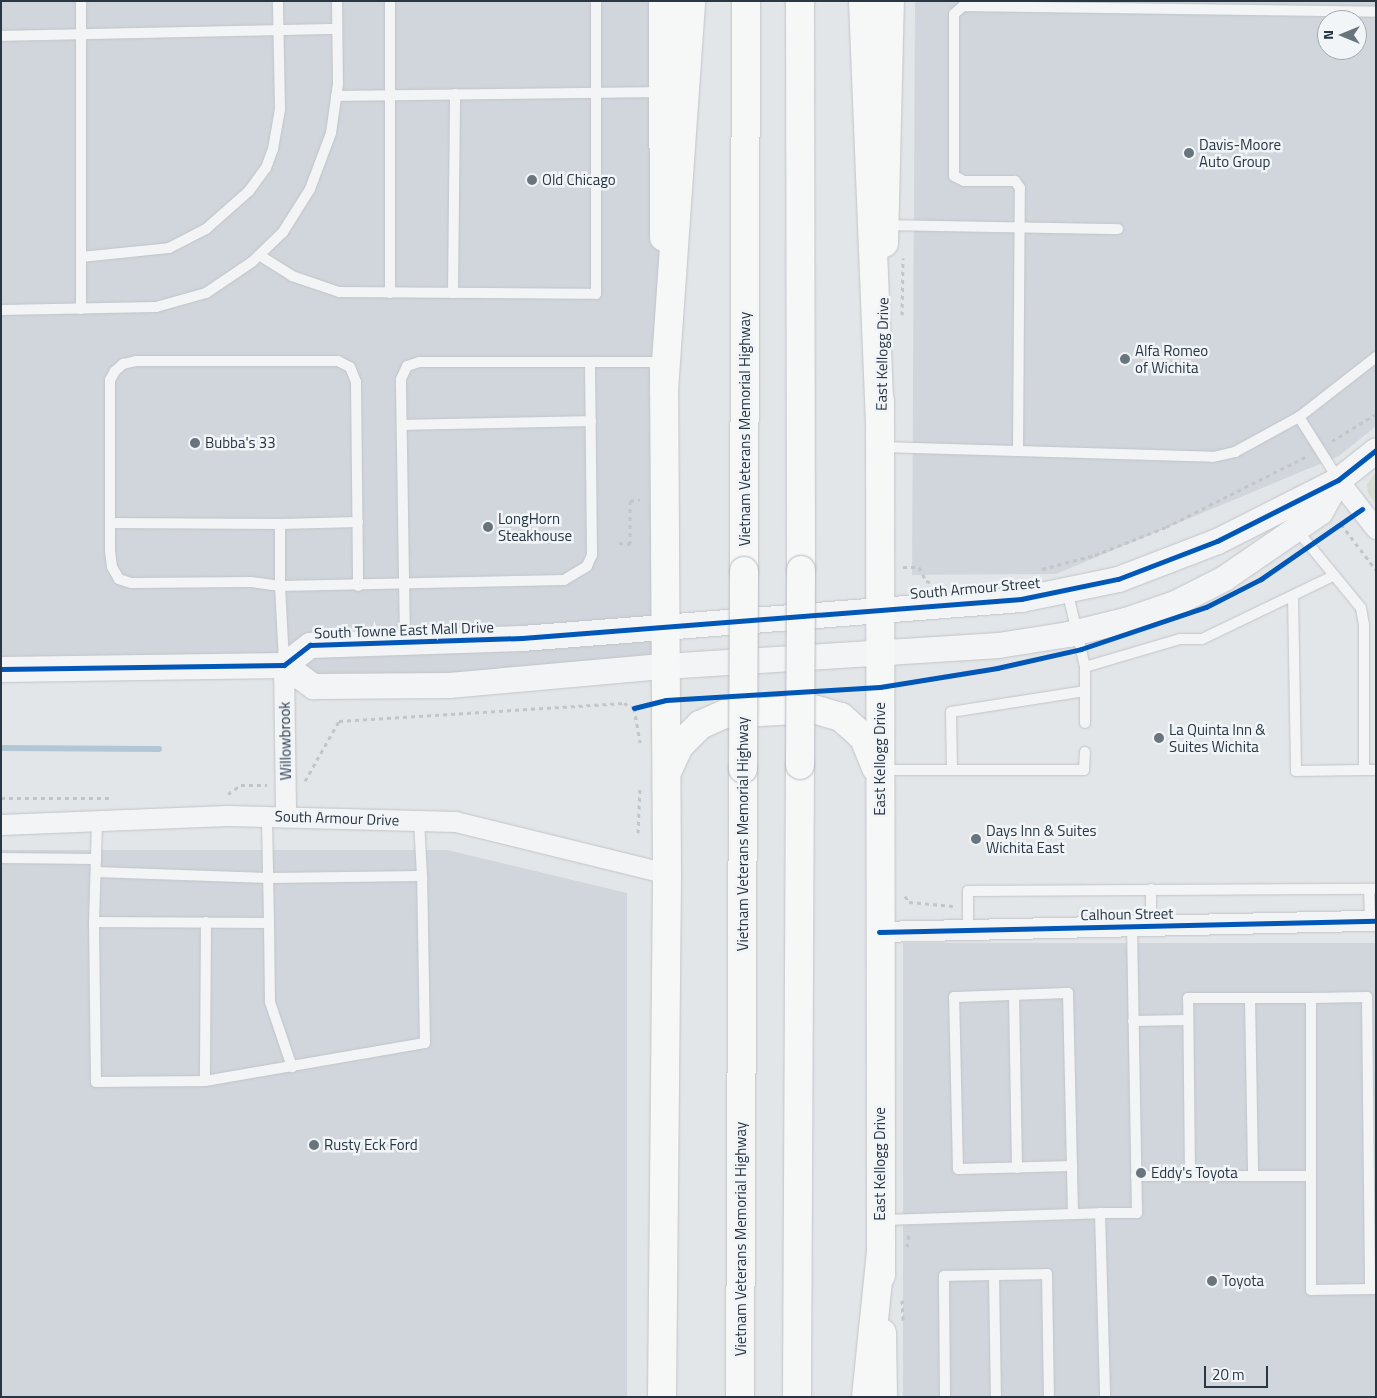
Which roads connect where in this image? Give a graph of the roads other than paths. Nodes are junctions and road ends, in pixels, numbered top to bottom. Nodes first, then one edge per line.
1 (80, 1) edge
2 (278, 1) edge
3 (337, 1) edge
4 (390, 1) edge
5 (596, 1) edge
6 (663, 1) edge
7 (691, 1) edge
8 (746, 1) edge
9 (800, 1) edge
10 (864, 1) edge
11 (890, 1) edge
12 (955, 1) edge
13 (1376, 12) edge
14 (954, 14) junction
15 (337, 29) junction
16 (278, 30) junction
17 (80, 35) junction
18 (1, 36) edge
19 (674, 90) junction
20 (595, 93) junction
21 (455, 94) junction
22 (389, 95) junction
23 (336, 96) junction
24 (887, 225) junction
25 (1020, 227) junction
26 (1118, 229) dead end
27 (260, 255) junction
28 (81, 257) junction
29 (390, 293) junction
30 (453, 293) junction
31 (81, 309) junction
32 (1, 310) edge
33 (1376, 357) edge
34 (590, 362) junction
35 (664, 362) junction
36 (664, 390) junction
37 (1299, 418) junction
38 (590, 421) junction
39 (402, 425) junction
40 (880, 436) junction
41 (1376, 450) edge
42 (1018, 451) junction
43 (1338, 480) junction
44 (358, 522) junction
45 (110, 523) junction
46 (280, 524) junction
47 (1293, 525) junction
48 (1376, 529) edge
49 (1333, 576) junction
50 (404, 585) junction
51 (280, 586) junction
52 (358, 586) junction
53 (1067, 590) junction
54 (1293, 596) junction
55 (880, 609) junction
56 (663, 626) junction
57 (1077, 632) junction
58 (405, 642) junction
59 (880, 654) junction
60 (284, 665) junction
61 (664, 666) junction
62 (1085, 667) junction
63 (1, 670) edge
64 (1085, 691) junction
65 (1085, 723) dead end
66 (1085, 752) dead end
67 (952, 770) junction
68 (1364, 770) junction
69 (1376, 770) edge
70 (880, 774) junction
71 (653, 779) junction
72 (277, 816) junction
73 (419, 821) junction
74 (97, 822) junction
75 (1, 825) edge
76 (1, 858) edge
77 (96, 859) junction
78 (96, 872) junction
79 (666, 874) junction
80 (422, 876) junction
81 (268, 878) junction
82 (1151, 889) junction
83 (1373, 889) edge
84 (94, 922) junction
85 (206, 922) junction
86 (1373, 922) edge
87 (270, 923) junction
88 (1141, 927) junction
89 (968, 930) junction
90 (879, 932) junction
91 (1014, 995) junction
92 (1371, 997) edge
93 (1250, 998) junction
94 (1310, 998) junction
95 (1188, 1020) junction
96 (1133, 1021) junction
97 (292, 1067) junction
98 (205, 1081) junction
99 (1072, 1166) junction
100 (1016, 1168) junction
101 (1136, 1176) junction
102 (1190, 1176) junction
103 (1253, 1176) junction
104 (1311, 1176) junction
105 (1100, 1213) junction
106 (1073, 1214) junction
107 (880, 1220) junction
108 (881, 1251) junction
109 (994, 1275) junction
110 (1373, 1289) edge
111 (662, 1397) edge
112 (740, 1397) edge
113 (797, 1397) edge
114 (866, 1397) edge
115 (883, 1397) edge
116 (945, 1397) edge
117 (996, 1397) edge
118 (1049, 1397) edge
119 (1105, 1397) edge

1 - 17 lane
2 - 16 lane
3 - 15 lane
4 - 22 lane
5 - 20 lane
6 - 19 main road
7 - 19 main road
8 - 112 main road, Vietnam Veterans Memorial Highway, bridge
9 - 113 main road, bridge
10 - 24 main road
11 - 24 main road
12 - 14 lane
13 - 14 lane
14 - 25 lane
15 - 16 lane
15 - 23 lane
16 - 17 lane
16 - 28 lane
17 - 18 lane
17 - 28 lane
19 - 20 lane
19 - 35 main road
19 - 36 main road
20 - 21 lane
20 - 30 lane
21 - 22 lane
21 - 30 lane
22 - 23 lane
22 - 29 lane
23 - 27 lane
24 - 25 lane
24 - 40 main road, East Kellogg Drive
25 - 26 lane
25 - 42 lane
27 - 29 lane
27 - 31 lane
28 - 31 lane
29 - 30 lane
31 - 32 lane
33 - 37 lane
34 - 35 lane
34 - 38 lane
34 - 39 lane
35 - 36 main road
36 - 56 main road
37 - 42 lane
37 - 43 lane
38 - 39 lane
38 - 50 lane
39 - 50 lane
40 - 42 lane
40 - 55 main road, East Kellogg Drive
41 - 43 street, South Armour Street
43 - 47 street, South Armour Street
43 - 48 street
44 - 45 lane
44 - 46 lane
44 - 52 lane
45 - 46 lane
45 - 51 lane
46 - 51 lane
47 - 49 lane
47 - 53 street, South Armour Street
47 - 57 street, South Armour Street
49 - 54 lane
49 - 68 lane
50 - 52 lane
50 - 58 lane
51 - 52 lane
51 - 60 lane
53 - 55 street, South Armour Street
53 - 57 lane
54 - 62 lane
54 - 68 lane
55 - 56 street, South Armour Street
55 - 59 main road, East Kellogg Drive
56 - 58 street, South Towne East Mall Drive
56 - 61 main road
57 - 59 street, South Armour Street
57 - 62 lane
58 - 60 street, South Towne East Mall Drive
59 - 61 street, South Armour Street
59 - 70 main road, East Kellogg Drive
60 - 61 street
60 - 63 street
60 - 72 street, Willowbrook
61 - 71 main road
62 - 64 lane
64 - 65 lane
64 - 67 lane
66 - 67 lane
67 - 70 lane
68 - 69 lane
70 - 71 main road
70 - 90 main road, East Kellogg Drive
71 - 79 main road
72 - 73 street, South Armour Drive
72 - 74 street, South Armour Drive
72 - 81 lane
73 - 79 street, South Armour Drive
73 - 80 lane
74 - 75 street, South Armour Drive
74 - 77 lane
76 - 77 lane
77 - 78 lane
78 - 81 lane
78 - 84 lane
79 - 111 main road
80 - 81 lane
80 - 97 lane
81 - 87 lane
82 - 83 lane
82 - 88 lane
82 - 89 lane
83 - 86 lane
84 - 85 lane
84 - 98 lane
85 - 87 lane
85 - 98 lane
86 - 88 street, Calhoun Street
87 - 97 lane
88 - 89 street, Calhoun Street
88 - 96 lane
89 - 90 street, Calhoun Street
90 - 107 main road, East Kellogg Drive
91 - 99 lane
91 - 100 lane
91 - 100 lane
92 - 94 lane
92 - 110 lane
93 - 94 lane
93 - 95 lane
93 - 103 lane
94 - 104 lane
95 - 96 lane
95 - 102 lane
96 - 101 lane
97 - 98 lane
99 - 100 lane
99 - 106 lane
101 - 102 lane
101 - 105 lane
102 - 103 lane
103 - 104 lane
104 - 110 lane
105 - 106 lane
105 - 119 lane
106 - 107 lane
107 - 108 main road, East Kellogg Drive
108 - 114 main road
108 - 115 main road, East Kellogg Drive
109 - 116 lane
109 - 117 lane
109 - 118 lane

